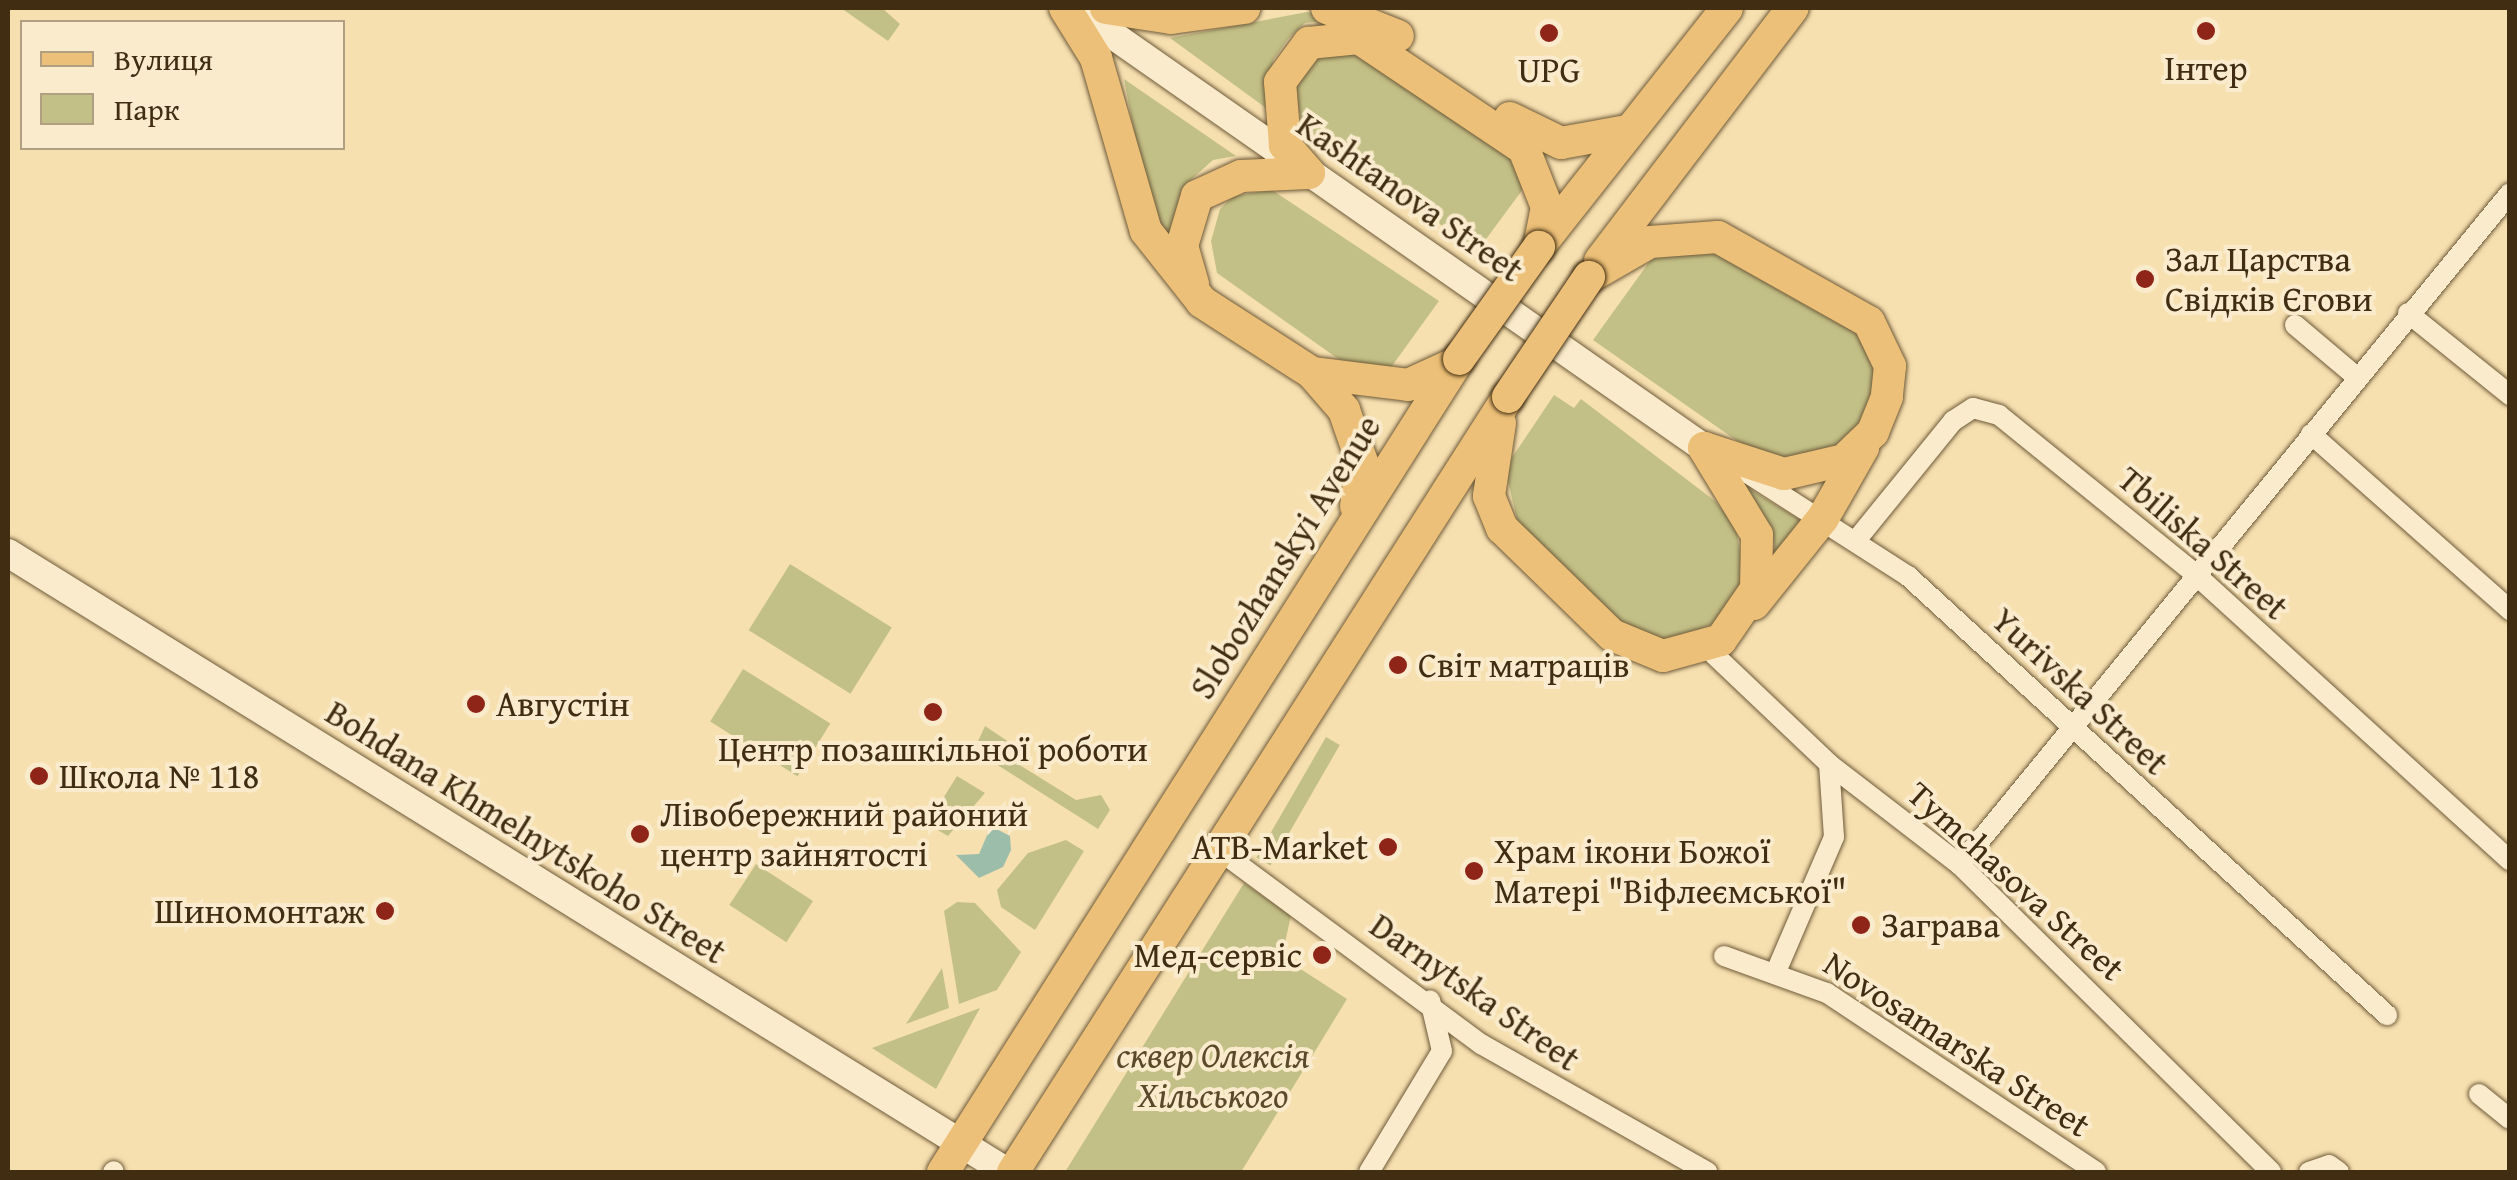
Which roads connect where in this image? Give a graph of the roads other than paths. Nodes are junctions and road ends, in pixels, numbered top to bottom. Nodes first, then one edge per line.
1 (1065, 8) edge
2 (1074, 8) edge
3 (1106, 8) edge
4 (1244, 8) edge
5 (1328, 8) edge
6 (1727, 8) edge
7 (1793, 8) edge
8 (1627, 131) junction
9 (1309, 173) junction
10 (2510, 193) edge
11 (1539, 247) junction
12 (1589, 277) junction
13 (1202, 302) junction
14 (2408, 313) junction
15 (2295, 324) dead end
16 (1459, 359) junction
17 (1312, 374) junction
18 (2358, 378) junction
19 (2510, 394) edge
20 (1508, 396) junction
21 (1873, 432) junction
22 (2311, 434) junction
23 (1704, 448) junction
24 (1355, 516) junction
25 (1823, 518) junction
26 (1858, 538) junction
27 (8, 553) edge
28 (2195, 574) junction
29 (2510, 610) edge
30 (1746, 612) junction
31 (1708, 649) junction
32 (2071, 728) junction
33 (1830, 764) junction
34 (1216, 848) junction
35 (2510, 861) edge
36 (1960, 865) junction
37 (1724, 956) dead end
38 (1776, 974) junction
39 (1430, 1000) junction
40 (2387, 1015) dead end
41 (2478, 1094) dead end
42 (2510, 1119) edge
43 (952, 1158) edge
44 (1010, 1172) edge
45 (1369, 1172) edge
46 (1706, 1172) edge
47 (2096, 1172) edge
48 (2271, 1172) edge
49 (2309, 1172) edge
50 (2339, 1172) edge

1 - 13 main road
2 - 9 street, Kashtanova Street
3 - 4 main road
5 - 8 main road
6 - 8 main road, Slobozhanskyi Avenue
7 - 12 main road
8 - 11 main road, Slobozhanskyi Avenue
9 - 11 main road
9 - 13 main road
9 - 23 street, Kashtanova Street
10 - 14 street
11 - 16 main road, Slobozhanskyi Avenue, bridge
12 - 20 main road, bridge
12 - 21 main road
13 - 17 main road
14 - 18 street
14 - 19 street
15 - 18 street
16 - 17 main road
16 - 24 main road, Slobozhanskyi Avenue
17 - 24 main road
18 - 22 street
20 - 31 main road
20 - 34 main road
21 - 23 main road
21 - 25 main road
22 - 28 street
22 - 29 street
23 - 25 street, Yurivska Street
23 - 30 main road
24 - 43 main road, Slobozhanskyi Avenue
25 - 26 street, Yurivska Street
25 - 30 main road
26 - 28 street, Tbiliska Street
26 - 32 street, Yurivska Street
27 - 43 street, Bohdana Khmelnytskoho Street
28 - 32 street
28 - 35 street, Tbiliska Street
30 - 31 main road
31 - 33 street, Tymchasova Street
32 - 36 street
32 - 40 street, Yurivska Street
33 - 36 street, Tymchasova Street
33 - 38 street
34 - 39 street, Darnytska Street
34 - 44 main road
36 - 48 street, Tymchasova Street
37 - 38 street, Novosamarska Street
38 - 47 street, Novosamarska Street
39 - 45 street
39 - 46 street, Darnytska Street
41 - 42 street
43 - 44 street, Bohdana Khmelnytskoho Street
49 - 50 street

